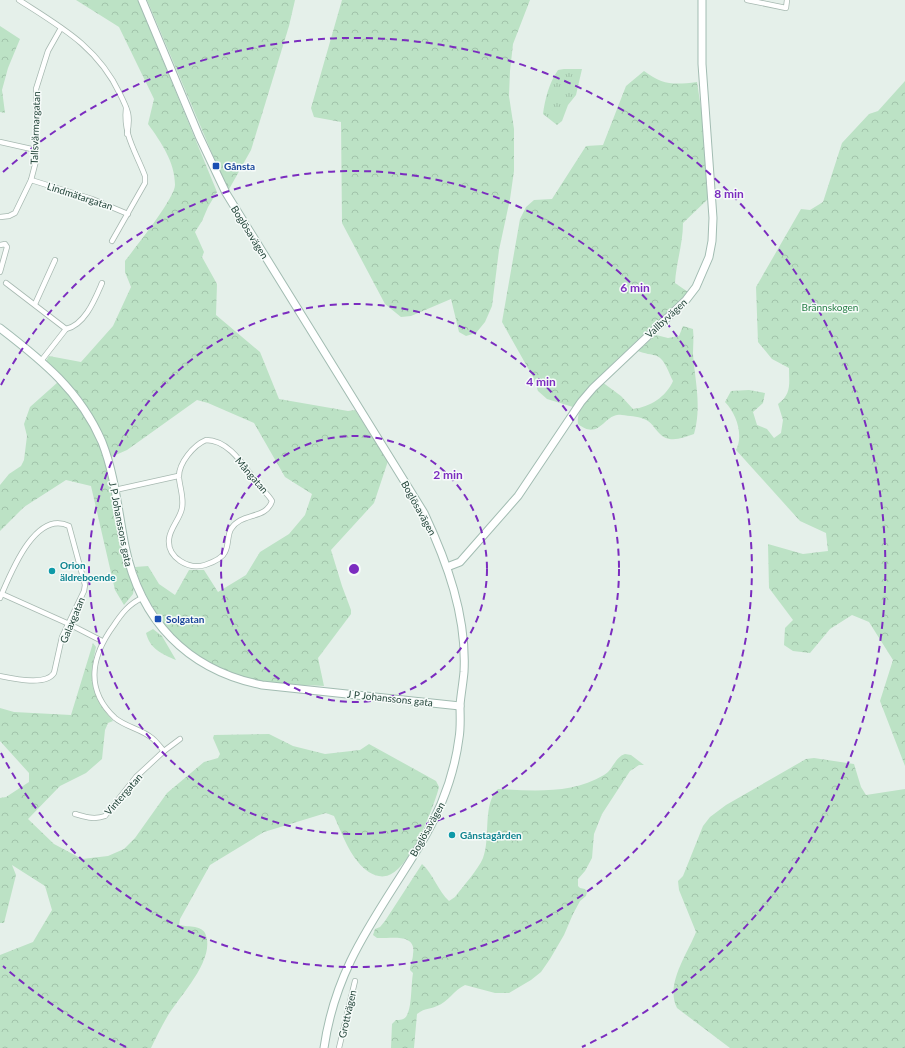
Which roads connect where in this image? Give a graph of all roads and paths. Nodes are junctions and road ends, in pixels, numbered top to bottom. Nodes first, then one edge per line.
1 (19, 0) edge
2 (142, 0) edge
3 (702, 0) edge
4 (747, 0) edge
5 (787, 0) edge
6 (61, 28) junction
7 (0, 142) edge
8 (36, 150) junction
9 (30, 180) junction
10 (128, 214) junction
11 (0, 217) edge
12 (112, 241) dead end
13 (0, 245) edge
14 (55, 260) dead end
15 (0, 272) edge
16 (6, 283) dead end
17 (102, 283) dead end
18 (35, 304) junction
19 (0, 328) edge
20 (66, 329) junction
21 (41, 360) junction
22 (178, 476) junction
23 (115, 490) junction
24 (447, 567) junction
25 (1, 596) edge
26 (142, 598) junction
27 (69, 624) junction
28 (102, 641) junction
29 (0, 676) edge
30 (460, 706) junction
31 (180, 739) dead end
32 (164, 751) junction
33 (75, 814) dead end
34 (355, 981) dead end
35 (324, 1048) edge
36 (339, 1048) edge

1 - 6 street
2 - 24 street, Boglösavägen
3 - 24 street, Vallbyvägen
4 - 5 street
6 - 8 street, Tallsvärmargatan
6 - 10 street
7 - 8 street
8 - 9 street, Tallsvärmargatan
9 - 10 street, Lindmätargatan
9 - 11 street, Tallsvärmargatan
10 - 12 street
13 - 15 street
14 - 18 street
16 - 18 street
17 - 20 street
18 - 20 street
19 - 21 street, J P Johanssons gata
20 - 21 street
21 - 23 street, J P Johanssons gata
22 - 22 street, Mångatan
22 - 23 street
23 - 26 street, J P Johanssons gata
24 - 30 street, Boglösavägen
25 - 27 street
25 - 27 street, Galaxgatan
26 - 28 street
26 - 30 street, J P Johanssons gata
27 - 28 street
27 - 29 street, Galaxgatan
28 - 32 street
30 - 35 street, Boglösavägen
31 - 32 street, Vintergatan
32 - 33 street, Vintergatan
34 - 36 street, Grottvägen

